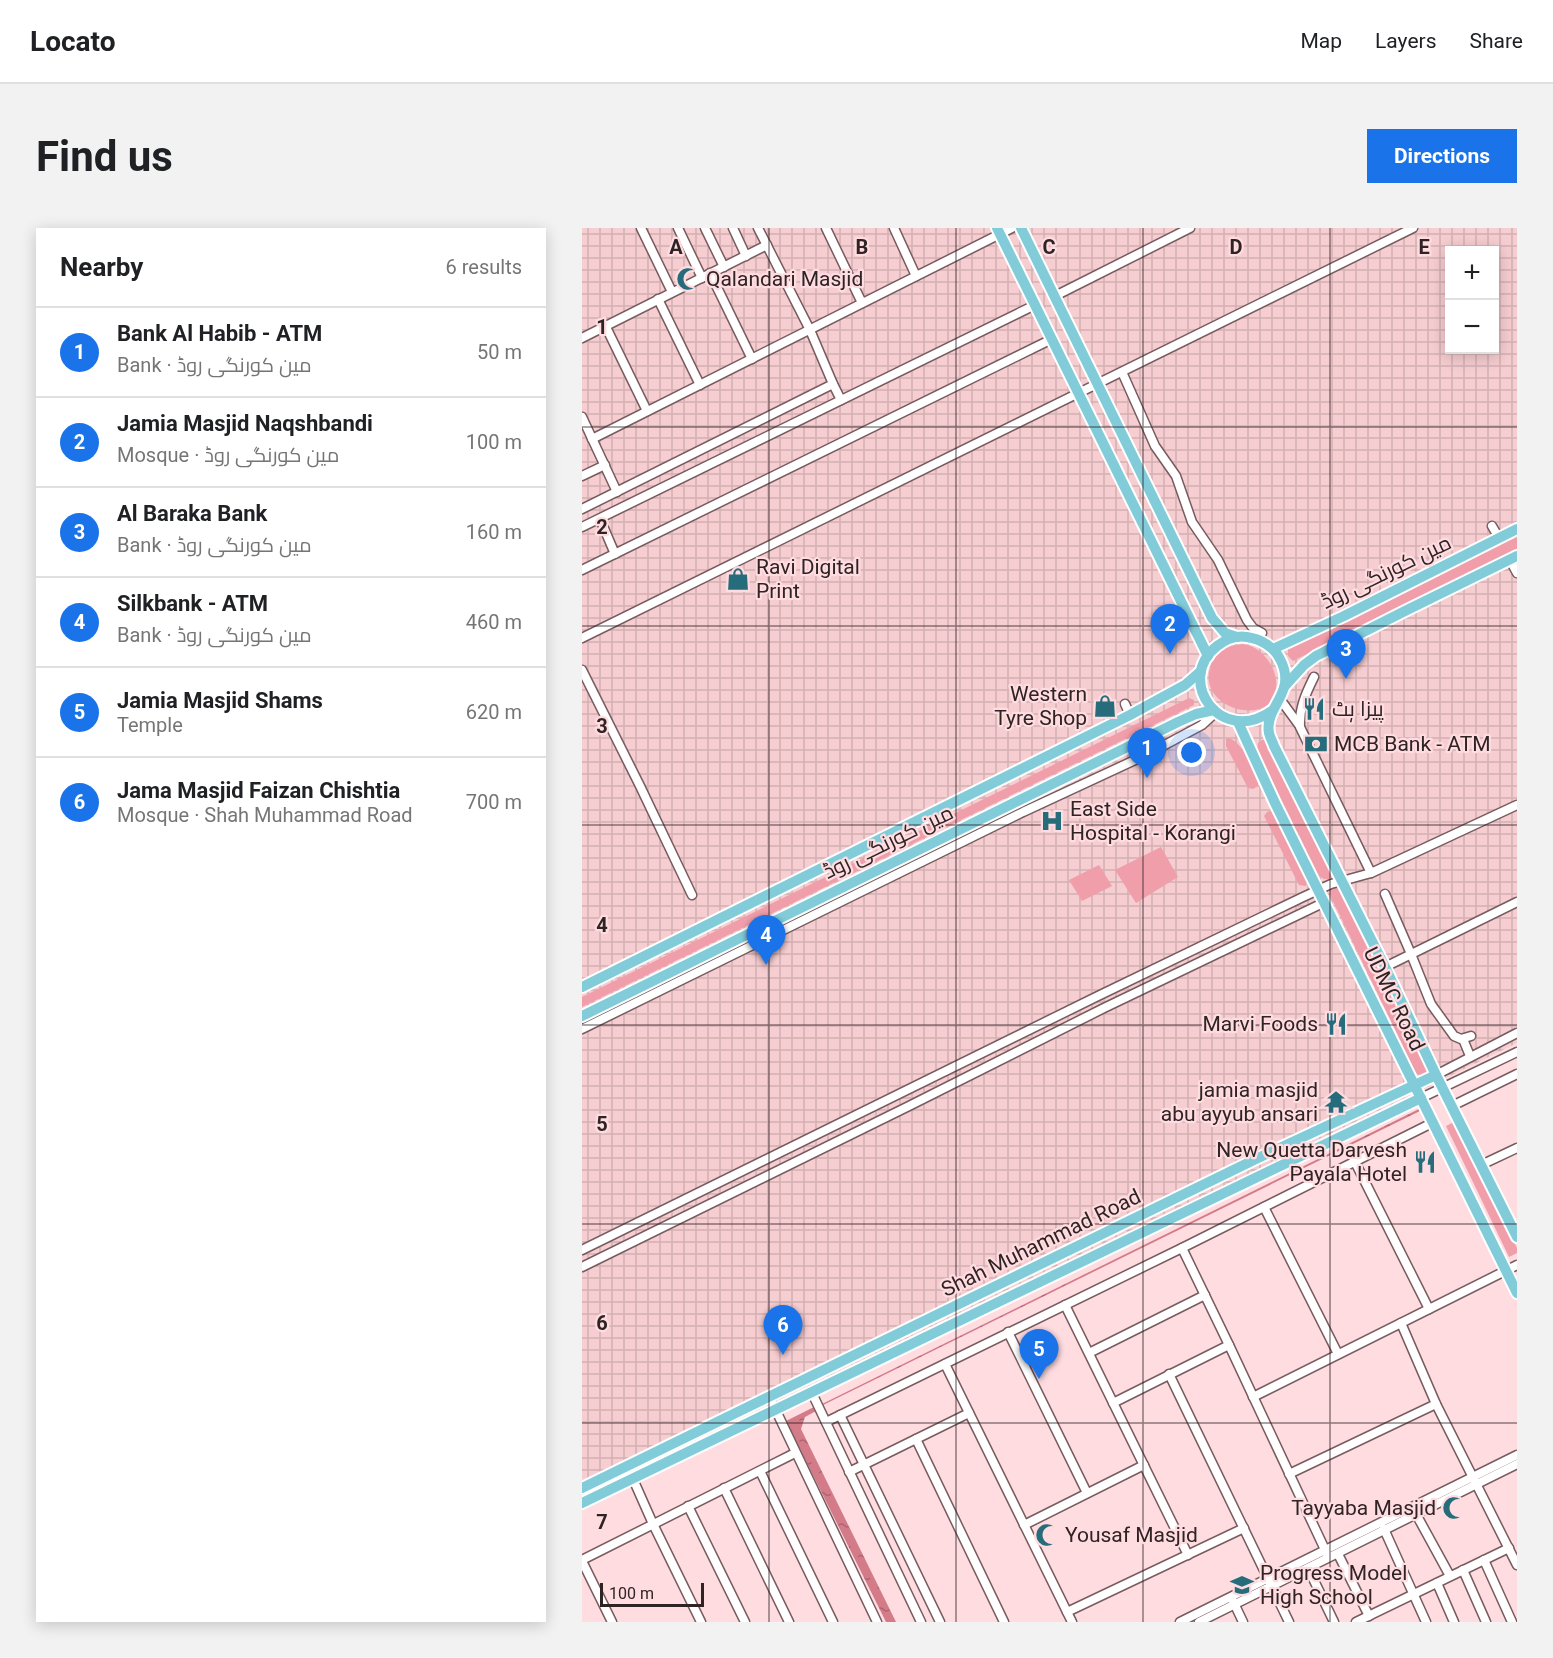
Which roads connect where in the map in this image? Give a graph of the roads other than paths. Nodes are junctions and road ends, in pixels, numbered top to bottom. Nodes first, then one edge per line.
1 (640, 228) edge
2 (678, 228) edge
3 (705, 228) edge
4 (733, 228) edge
5 (758, 228) edge
6 (826, 228) edge
7 (894, 228) edge
8 (1012, 228) edge
9 (1021, 228) edge
10 (1190, 228) edge
11 (1413, 228) edge
12 (998, 231) edge
13 (767, 245) junction
14 (746, 256) junction
15 (724, 267) junction
16 (706, 275) junction
17 (916, 276) junction
18 (672, 292) junction
19 (1055, 296) junction
20 (658, 299) junction
21 (862, 303) junction
22 (1035, 305) junction
23 (605, 325) junction
24 (810, 330) junction
25 (582, 338) edge
26 (1052, 339) junction
27 (752, 359) junction
28 (1122, 372) junction
29 (833, 384) junction
30 (700, 385) junction
31 (1097, 385) junction
32 (1078, 393) junction
33 (841, 400) junction
34 (647, 411) junction
35 (582, 417) edge
36 (592, 439) junction
37 (605, 465) junction
38 (582, 476) edge
39 (617, 492) junction
40 (582, 509) edge
41 (600, 519) junction
42 (1492, 526) dead end
43 (582, 527) edge
44 (1517, 529) edge
45 (1498, 538) junction
46 (615, 554) junction
47 (1514, 558) edge
48 (582, 570) edge
49 (1517, 573) edge
50 (1237, 637) junction
51 (582, 638) edge
52 (1273, 649) junction
53 (1208, 656) junction
54 (582, 670) edge
55 (1201, 670) junction
56 (1314, 676) dead end
57 (1285, 686) junction
58 (1280, 699) junction
59 (1125, 704) dead end
60 (1273, 710) junction
61 (1215, 711) junction
62 (1131, 715) junction
63 (1238, 722) junction
64 (1300, 726) junction
65 (1065, 776) junction
66 (1071, 789) junction
67 (1517, 806) edge
68 (1371, 873) junction
69 (1342, 881) junction
70 (1319, 890) junction
71 (1384, 894) dead end
72 (692, 895) dead end
73 (1324, 902) junction
74 (1517, 903) edge
75 (1411, 954) junction
76 (1385, 967) junction
77 (582, 987) edge
78 (1098, 996) junction
79 (1104, 1008) junction
80 (582, 1016) edge
81 (582, 1029) edge
82 (1517, 1033) edge
83 (1016, 1037) junction
84 (1022, 1050) junction
85 (1517, 1052) edge
86 (1467, 1058) junction
87 (1471, 1074) junction
88 (1517, 1074) edge
89 (1436, 1075) junction
90 (1415, 1086) junction
91 (1443, 1088) junction
92 (1401, 1091) junction
93 (903, 1093) junction
94 (1421, 1098) junction
95 (1409, 1104) junction
96 (909, 1106) junction
97 (1452, 1106) junction
98 (1432, 1123) junction
99 (829, 1129) junction
100 (836, 1142) junction
101 (1517, 1148) edge
102 (1354, 1160) junction
103 (1481, 1165) junction
104 (749, 1169) junction
105 (755, 1181) junction
106 (1264, 1208) junction
107 (1516, 1233) edge
108 (1182, 1248) junction
109 (582, 1250) edge
110 (582, 1266) edge
111 (1512, 1268) edge
112 (1517, 1293) edge
113 (1205, 1295) junction
114 (1065, 1305) junction
115 (1429, 1309) junction
116 (1401, 1323) junction
117 (1008, 1332) junction
118 (1229, 1345) junction
119 (1089, 1353) junction
120 (1338, 1354) junction
121 (945, 1364) junction
122 (1169, 1374) junction
123 (1253, 1397) junction
124 (770, 1398) junction
125 (816, 1400) junction
126 (1113, 1402) junction
127 (1436, 1404) junction
128 (776, 1410) junction
129 (969, 1413) junction
130 (840, 1415) junction
131 (826, 1422) junction
132 (916, 1439) junction
133 (795, 1453) junction
134 (1517, 1455) edge
135 (1517, 1464) edge
136 (864, 1465) junction
137 (1144, 1465) junction
138 (760, 1471) junction
139 (849, 1472) junction
140 (1289, 1474) junction
141 (633, 1479) junction
142 (1473, 1480) junction
143 (582, 1488) edge
144 (724, 1488) junction
145 (1087, 1493) junction
146 (582, 1503) edge
147 (688, 1506) junction
148 (1416, 1514) junction
149 (653, 1524) junction
150 (1024, 1525) junction
151 (1244, 1528) junction
152 (1384, 1529) junction
153 (1509, 1548) junction
154 (1331, 1554) junction
155 (1188, 1555) junction
156 (1484, 1560) junction
157 (582, 1561) edge
158 (1517, 1565) edge
159 (1308, 1568) junction
160 (1463, 1570) junction
161 (1450, 1576) junction
162 (1270, 1583) junction
163 (1437, 1583) junction
164 (1414, 1594) junction
165 (1233, 1600) junction
166 (1068, 1612) junction
167 (1369, 1616) junction
168 (612, 1622) edge
169 (701, 1622) edge
170 (745, 1622) edge
171 (789, 1622) edge
172 (833, 1622) edge
173 (877, 1622) edge
174 (921, 1622) edge
175 (940, 1622) edge
176 (1004, 1622) edge
177 (1072, 1622) edge
178 (1180, 1622) edge
179 (1198, 1622) edge
180 (1243, 1622) edge
181 (1289, 1622) edge
182 (1335, 1622) edge
183 (1356, 1622) edge
184 (1426, 1622) edge
185 (1454, 1622) edge
186 (1486, 1622) edge
187 (1512, 1622) edge

1 - 18 street
2 - 16 street
3 - 15 street
4 - 14 street
5 - 13 street
6 - 21 street
7 - 17 street
8 - 12 street
9 - 19 main road
10 - 19 street
11 - 28 street
12 - 17 street
12 - 22 main road
13 - 14 street
13 - 24 street
14 - 15 street
15 - 16 street
16 - 18 street
16 - 27 street
17 - 21 street
18 - 20 street
19 - 31 main road
20 - 23 street
20 - 30 street
21 - 24 street
22 - 26 main road
22 - 33 street
23 - 25 street
23 - 34 street
24 - 27 street
24 - 29 street
26 - 32 main road
26 - 46 street
27 - 30 street
28 - 31 street
28 - 50 street
29 - 33 street
29 - 39 street
30 - 34 street
31 - 32 street
31 - 50 main road
32 - 51 street
32 - 53 main road
33 - 41 street
34 - 36 street
35 - 36 street
36 - 37 street
37 - 38 street
37 - 39 street
39 - 40 street
41 - 43 street
41 - 46 street
42 - 45 street
44 - 45 main road, مین کورنگی روڈ
45 - 52 main road, مین کورنگی روڈ
46 - 48 street
47 - 49 street
47 - 57 main road, مین کورنگی روڈ
50 - 52 main road
50 - 53 main road
52 - 57 main road
53 - 55 main road
54 - 72 street
55 - 61 main road
55 - 62 main road, مین کورنگی روڈ
56 - 64 street
57 - 58 main road
58 - 60 main road
58 - 64 street
59 - 62 street
60 - 63 main road
60 - 69 main road, UDMC Road
61 - 63 main road
61 - 65 main road, مین کورنگی روڈ
61 - 66 street
62 - 77 main road, مین کورنگی روڈ
63 - 70 main road, UDMC Road
64 - 68 street
65 - 66 street
65 - 80 main road, مین کورنگی روڈ
66 - 81 street
67 - 68 street
68 - 69 street
69 - 70 street
69 - 76 main road, UDMC Road
70 - 73 main road, UDMC Road
70 - 78 street
71 - 75 street
73 - 79 street
73 - 90 main road, UDMC Road
74 - 75 street
75 - 76 street
75 - 86 street
76 - 89 main road, UDMC Road
78 - 79 street
78 - 83 street
79 - 84 street
82 - 86 street, Shah Muhammad Road
83 - 84 street
83 - 93 street
84 - 96 street
85 - 87 street, Shah Muhammad Road
86 - 87 street
86 - 89 street, Shah Muhammad Road
87 - 91 street, Shah Muhammad Road
88 - 97 street
89 - 90 main road, Shah Muhammad Road
89 - 91 main road, UDMC Road
90 - 92 main road, Shah Muhammad Road
90 - 94 main road, UDMC Road
91 - 94 street, Shah Muhammad Road
91 - 97 main road, UDMC Road
92 - 95 street
92 - 124 main road, Shah Muhammad Road
93 - 96 street
93 - 99 street
94 - 95 main road, Shah Muhammad Road
94 - 98 main road, UDMC Road
95 - 125 main road, Shah Muhammad Road
96 - 100 street
97 - 103 main road, UDMC Road
98 - 102 street
98 - 111 main road, UDMC Road
99 - 100 street
99 - 104 street
100 - 105 street
101 - 103 street
102 - 106 street
102 - 115 street
103 - 107 main road, UDMC Road
104 - 105 street
104 - 109 street
105 - 110 street
106 - 108 street
106 - 120 street
108 - 113 street
108 - 114 street
111 - 112 main road, UDMC Road
111 - 115 street
113 - 118 street
113 - 119 street
114 - 117 street
114 - 119 street
115 - 116 street
116 - 120 street
116 - 127 street
117 - 121 street
117 - 145 street
118 - 122 street
118 - 123 street
119 - 126 street
120 - 123 street
121 - 129 street
121 - 130 street
122 - 126 street
122 - 151 street
123 - 140 street
124 - 128 street
124 - 143 main road, Shah Muhammad Road
125 - 128 main road, Shah Muhammad Road
125 - 131 street
126 - 137 street
127 - 140 street
127 - 142 street
128 - 133 street
128 - 141 main road, Shah Muhammad Road
129 - 132 street
129 - 150 street
130 - 131 street
130 - 136 street
131 - 139 street
132 - 136 street
132 - 176 street
133 - 138 street
133 - 173 street
134 - 142 street
135 - 142 street
136 - 139 street
136 - 175 street
137 - 145 street
137 - 155 street
138 - 144 street
138 - 172 street
139 - 174 street
140 - 154 street
141 - 146 main road, Shah Muhammad Road
141 - 149 street
142 - 148 street
142 - 153 street
142 - 154 street
144 - 147 street
144 - 171 street
145 - 150 street
147 - 149 street
147 - 170 street
148 - 152 street
148 - 161 street
149 - 157 street
149 - 169 street
150 - 166 street
151 - 155 street
151 - 162 street
152 - 154 street
152 - 164 street
153 - 156 street
153 - 158 street
154 - 159 street
154 - 162 street
154 - 167 street
155 - 166 street
156 - 160 street
156 - 187 street
157 - 168 street
159 - 162 street
159 - 182 street
160 - 161 street
160 - 186 street
161 - 163 street
162 - 165 street
162 - 181 street
163 - 164 street
163 - 185 street
164 - 167 street
164 - 184 street
165 - 178 street
165 - 179 street
165 - 180 street
166 - 177 street
167 - 183 street

